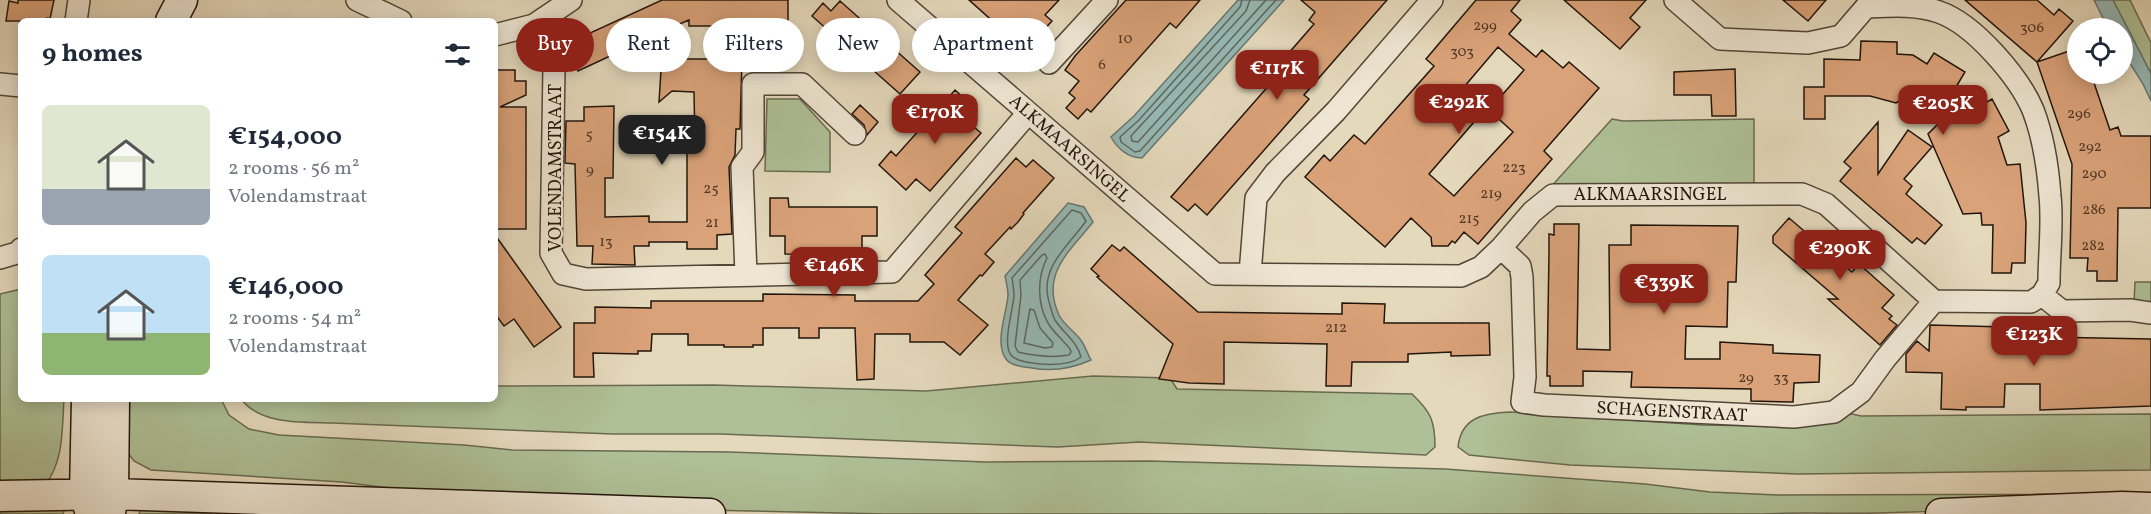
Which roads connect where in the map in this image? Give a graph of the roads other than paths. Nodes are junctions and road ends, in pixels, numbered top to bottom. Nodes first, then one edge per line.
1 (79, 0) edge
2 (182, 0) edge
3 (357, 0) edge
4 (571, 0) edge
5 (898, 0) edge
6 (1107, 0) edge
7 (1432, 0) edge
8 (1675, 0) edge
9 (1898, 3) edge
10 (76, 18) edge
11 (173, 18) edge
12 (395, 18) edge
13 (543, 18) edge
14 (516, 29) edge
15 (498, 34) edge
16 (1055, 56) edge
17 (554, 72) edge
18 (0, 84) edge
19 (18, 86) edge
20 (1028, 113) junction
21 (855, 134) dead end
22 (1502, 248) junction
23 (18, 253) edge
24 (0, 258) edge
25 (1250, 274) junction
26 (746, 275) junction
27 (2042, 295) junction
28 (1934, 301) junction
29 (2151, 313) edge
30 (87, 402) edge
31 (114, 402) edge
32 (0, 496) edge
33 (100, 504) edge
34 (2151, 508) edge
35 (710, 514) edge
36 (1941, 514) edge

1 - 10 street
2 - 11 main road
3 - 12 street
4 - 13 street
5 - 20 street, ALKMAARSINGEL
6 - 16 street
7 - 25 street
8 - 9 street
9 - 27 street
14 - 15 street
17 - 26 street, VOLENDAMSTRAAT
18 - 19 street
20 - 25 street, ALKMAARSINGEL
20 - 26 street, VOLENDAMSTRAAT
21 - 26 street
22 - 25 street, ALKMAARSINGEL
22 - 28 street, ALKMAARSINGEL
22 - 28 street, SCHAGENSTRAAT
23 - 24 street
27 - 28 street
27 - 29 street
30 - 33 main road
31 - 33 main road
32 - 33 main road
33 - 35 main road
34 - 36 main road

